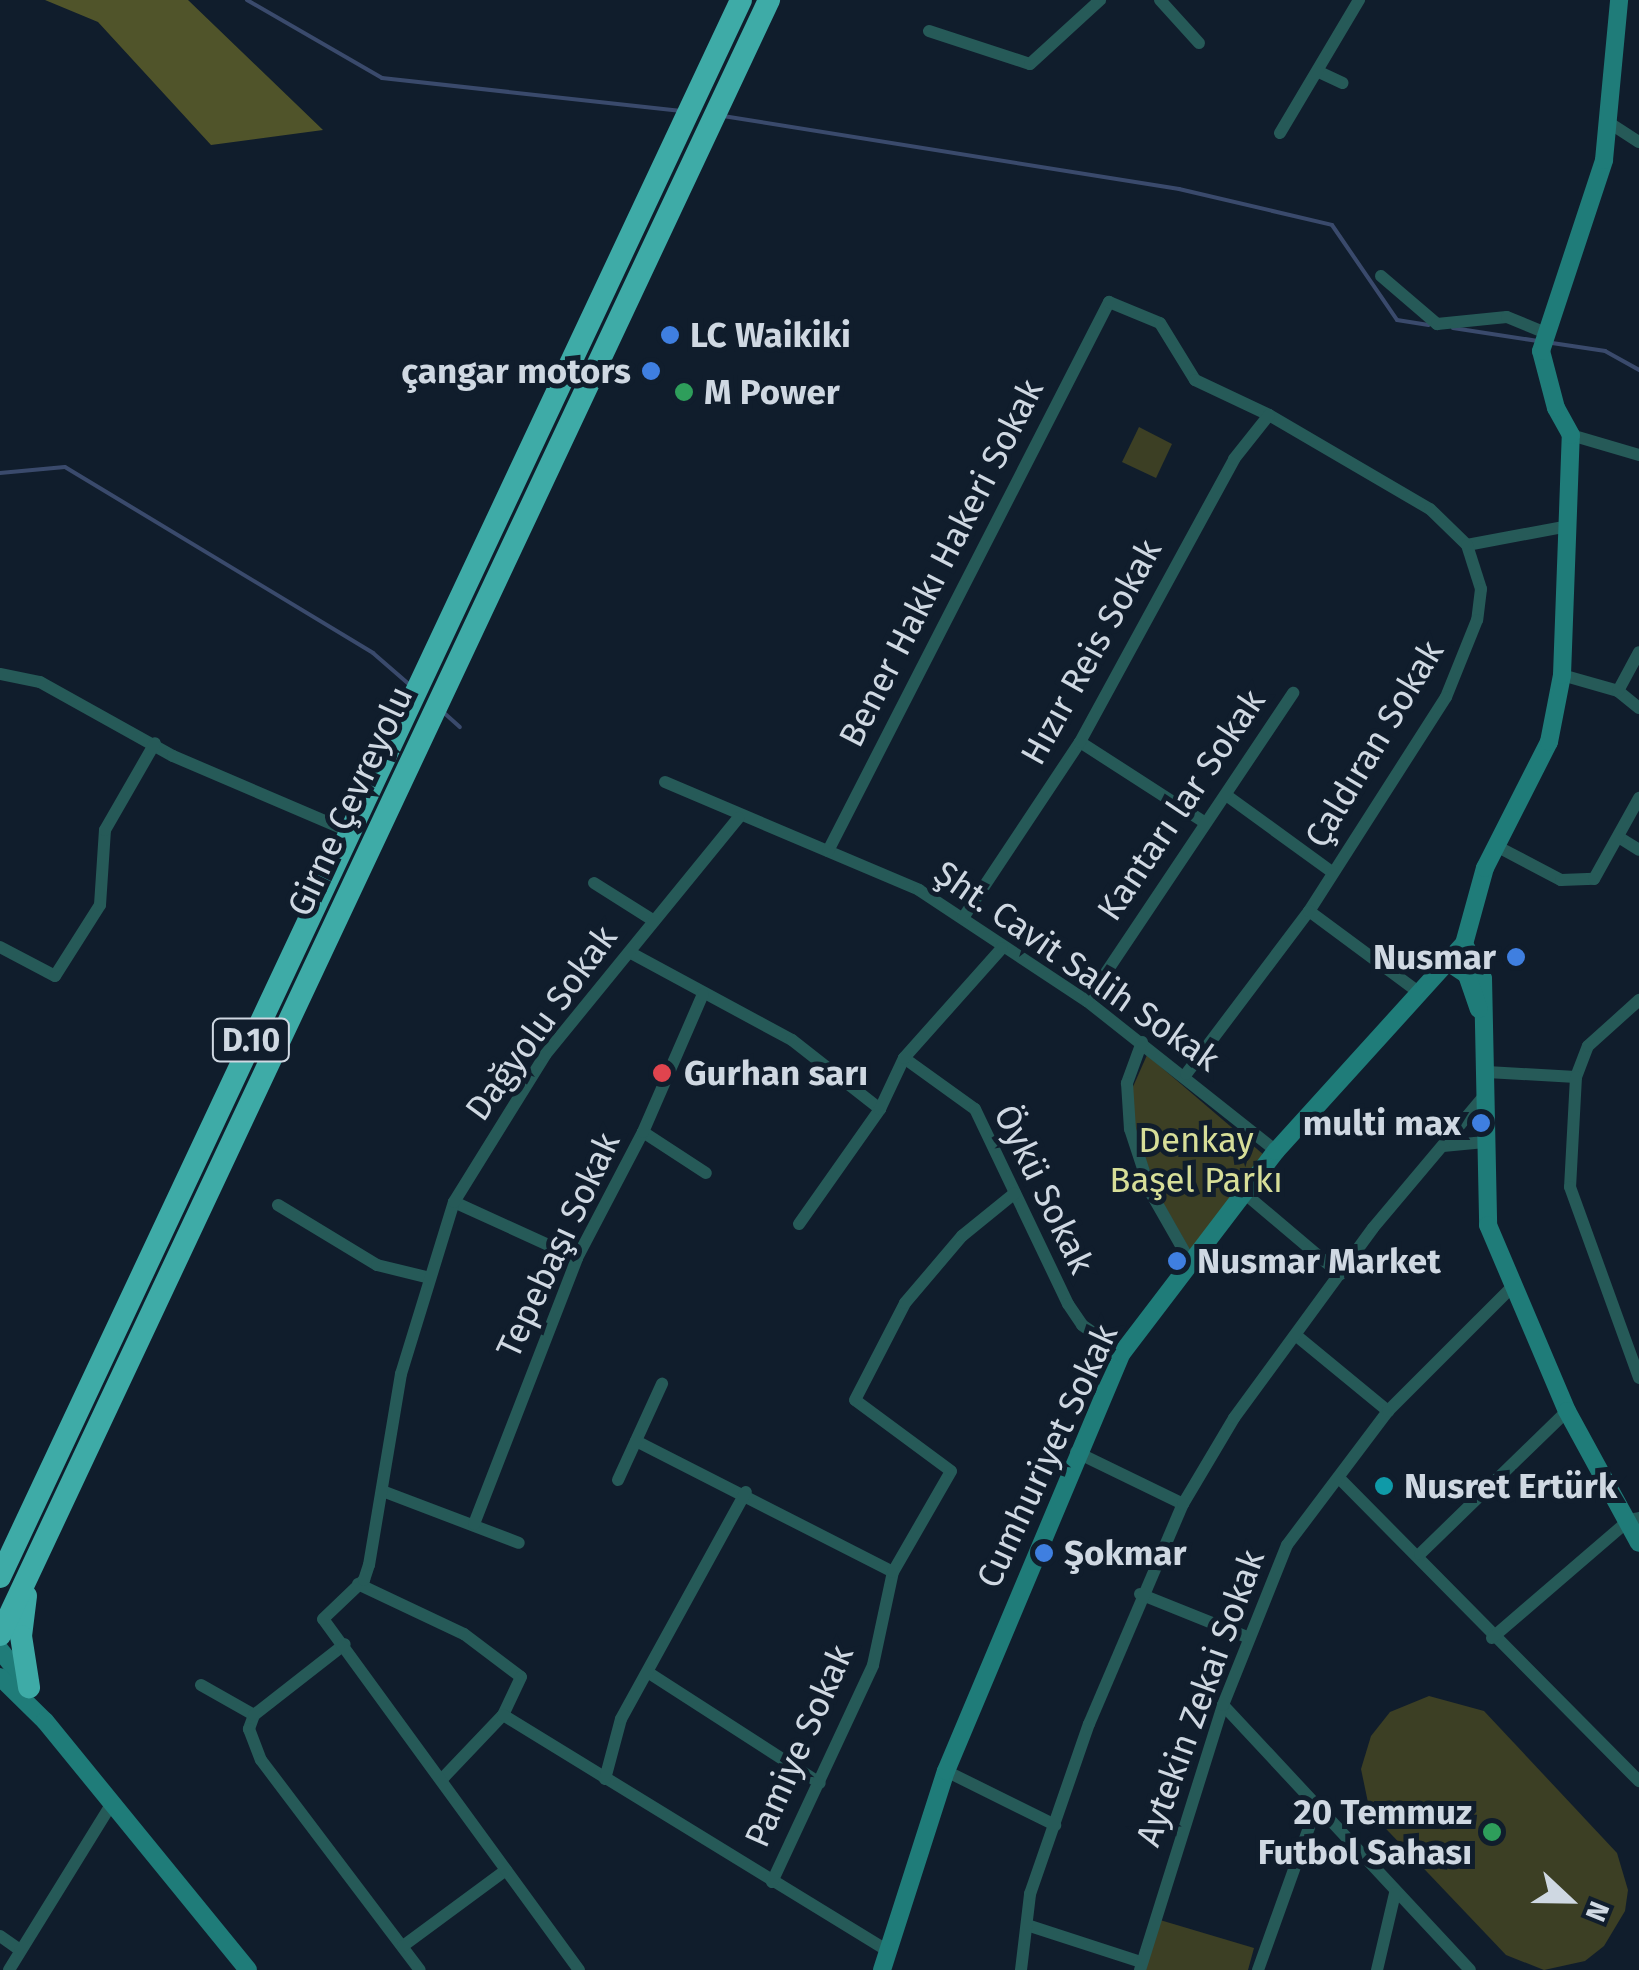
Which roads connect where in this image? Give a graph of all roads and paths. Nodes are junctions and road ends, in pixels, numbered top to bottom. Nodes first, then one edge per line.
1 (742, 0) edge
2 (769, 0) edge
3 (1100, 0) edge
4 (1160, 0) edge
5 (1359, 0) edge
6 (1619, 0) edge
7 (928, 30) dead end
8 (1198, 43) dead end
9 (1319, 72) junction
10 (1343, 83) dead end
11 (1611, 124) junction
12 (1280, 133) dead end
13 (1639, 142) edge
14 (1380, 276) dead end
15 (1546, 332) junction
16 (1269, 414) junction
17 (1571, 435) junction
18 (1639, 455) edge
19 (1569, 526) junction
20 (1468, 545) junction
21 (1639, 652) edge
22 (0, 674) edge
23 (1562, 676) junction
24 (1618, 691) junction
25 (1293, 693) dead end
26 (1639, 708) edge
27 (1080, 742) junction
28 (155, 743) junction
29 (665, 782) dead end
30 (1226, 795) junction
31 (1639, 798) edge
32 (738, 818) junction
33 (1204, 822) junction
34 (348, 831) junction
35 (1620, 838) junction
36 (1500, 848) junction
37 (1639, 850) edge
38 (828, 851) junction
39 (1332, 872) junction
40 (594, 883) dead end
41 (1309, 911) junction
42 (963, 918) junction
43 (654, 921) junction
44 (1464, 944) junction
45 (0, 947) edge
46 (1002, 948) junction
47 (631, 953) junction
48 (1448, 962) junction
49 (1420, 993) junction
50 (703, 994) junction
51 (1639, 1000) edge
52 (1087, 1001) junction
53 (1485, 1028) junction
54 (1142, 1042) junction
55 (904, 1058) junction
56 (1487, 1072) junction
57 (1186, 1074) junction
58 (1576, 1077) junction
59 (1488, 1091) junction
60 (880, 1110) junction
61 (643, 1132) junction
62 (1485, 1142) junction
63 (1440, 1147) junction
64 (1276, 1151) junction
65 (706, 1173) dead end
66 (1015, 1193) junction
67 (1244, 1193) junction
68 (454, 1202) junction
69 (278, 1204) dead end
70 (799, 1224) dead end
71 (577, 1258) junction
72 (1191, 1264) junction
73 (1340, 1274) junction
74 (426, 1277) junction
75 (1511, 1288) junction
76 (1298, 1337) junction
77 (1122, 1353) junction
78 (1639, 1378) edge
79 (662, 1384) dead end
80 (1388, 1410) junction
81 (1568, 1411) junction
82 (636, 1442) junction
83 (1076, 1452) junction
84 (618, 1480) dead end
85 (1341, 1480) junction
86 (385, 1492) junction
87 (746, 1492) junction
88 (1183, 1504) junction
89 (1634, 1519) edge
90 (474, 1524) junction
91 (519, 1542) dead end
92 (1639, 1542) edge
93 (1420, 1554) junction
94 (9, 1571) edge
95 (893, 1572) junction
96 (358, 1584) junction
97 (1140, 1594) junction
98 (0, 1635) edge
99 (1248, 1638) junction
100 (1492, 1638) junction
101 (346, 1644) junction
102 (0, 1650) edge
103 (649, 1673) junction
104 (0, 1677) edge
105 (201, 1685) dead end
106 (30, 1687) junction
107 (1223, 1705) junction
108 (254, 1714) junction
109 (503, 1715) junction
110 (45, 1721) junction
111 (946, 1771) junction
112 (444, 1777) junction
113 (604, 1779) junction
114 (1639, 1780) edge
115 (820, 1783) junction
116 (111, 1805) junction
117 (1315, 1811) junction
118 (1055, 1825) junction
119 (506, 1870) junction
120 (772, 1882) junction
121 (1396, 1893) junction
122 (1030, 1926) junction
123 (0, 1936) edge
124 (403, 1946) junction
125 (20, 1950) junction
126 (886, 1950) junction
127 (1140, 1966) edge
128 (9, 1970) edge
129 (248, 1970) edge
130 (420, 1970) edge
131 (578, 1970) edge
132 (882, 1970) edge
133 (1021, 1970) edge
134 (1258, 1970) edge
135 (1377, 1970) edge
136 (1470, 1970) edge

1 - 34 highway, Girne Çevreyolu / D.10
2 - 94 highway, Girne Çevreyolu / D.10
3 - 7 street
4 - 8 street
5 - 9 street
6 - 11 street
9 - 10 street
9 - 12 street
11 - 13 street
11 - 15 street
14 - 15 street
15 - 17 street
16 - 20 street
16 - 27 street, Hızır Reis Sokak
16 - 38 street, Bener Hakkı Hakeri Sokak
17 - 18 street
17 - 19 street
19 - 20 street
19 - 23 street
20 - 39 street, Çaldıran Sokak
21 - 24 street
22 - 28 street
23 - 24 street
23 - 36 street
24 - 26 street
25 - 30 street, Kantarı lar Sokak
27 - 33 street
27 - 42 street, Hızır Reis Sokak
28 - 34 street
28 - 45 street
29 - 32 street, Şht. Cavit Salih Sokak
30 - 33 street, Kantarı lar Sokak
30 - 39 street
31 - 35 street
32 - 38 street, Şht. Cavit Salih Sokak
32 - 43 street, Dağyolu Sokak
33 - 52 street, Kantarı lar Sokak
34 - 94 highway, Girne Çevreyolu / D.10
35 - 36 street
35 - 37 street
36 - 44 street
38 - 42 street, Şht. Cavit Salih Sokak
39 - 41 street, Çaldıran Sokak
40 - 43 street
41 - 49 street
41 - 57 street, Çaldıran Sokak
42 - 46 street, Şht. Cavit Salih Sokak
43 - 47 street, Dağyolu Sokak
44 - 48 street, Cumhuriyet Sokak
44 - 53 street
46 - 52 street, Şht. Cavit Salih Sokak
46 - 55 street
47 - 50 street
47 - 68 street, Dağyolu Sokak
48 - 49 street, Cumhuriyet Sokak
48 - 53 street
49 - 64 street, Cumhuriyet Sokak
50 - 60 street
50 - 61 street, Tepebaşı Sokak
51 - 58 street
52 - 54 street, Şht. Cavit Salih Sokak
53 - 56 street
54 - 57 street, Şht. Cavit Salih Sokak
54 - 72 street
55 - 60 street
55 - 66 street, Öykü Sokak
56 - 58 street
56 - 59 street
57 - 64 street, Şht. Cavit Salih Sokak
58 - 78 street
59 - 62 street
59 - 63 street
60 - 70 street
61 - 65 street
61 - 71 street, Tepebaşı Sokak
62 - 63 street
62 - 75 street
63 - 73 street
64 - 67 street, Cumhuriyet Sokak
66 - 77 street, Öykü Sokak
66 - 95 street, Pamiye Sokak
67 - 72 street, Cumhuriyet Sokak
67 - 73 street
68 - 71 street
68 - 74 street, Dağyolu Sokak
69 - 74 street
71 - 90 street, Tepebaşı Sokak
72 - 77 street, Cumhuriyet Sokak
73 - 76 street
74 - 86 street, Dağyolu Sokak
75 - 80 street, Aytekin Zekai Sokak
75 - 81 street
76 - 80 street
76 - 88 street
77 - 83 street, Cumhuriyet Sokak
79 - 82 street
80 - 85 street, Aytekin Zekai Sokak
81 - 89 street
81 - 93 street
82 - 84 street
82 - 87 street
83 - 88 street
83 - 111 street, Cumhuriyet Sokak
85 - 93 street
85 - 99 street, Aytekin Zekai Sokak
86 - 90 street
86 - 96 street, Dağyolu Sokak
87 - 95 street
87 - 103 street
88 - 97 street
89 - 92 street
89 - 100 street
90 - 91 street
93 - 100 street
94 - 98 highway, Girne Çevreyolu / D.10
94 - 106 highway
95 - 115 street, Pamiye Sokak
96 - 101 street, Dağyolu Sokak
96 - 109 street
97 - 99 street
97 - 118 street
99 - 107 street, Aytekin Zekai Sokak
100 - 114 street
101 - 108 street
101 - 112 street
102 - 106 street
103 - 113 street
103 - 115 street
104 - 110 street
105 - 108 street
106 - 110 street
107 - 117 street
107 - 127 street, Aytekin Zekai Sokak
108 - 124 street
109 - 112 street
109 - 113 street
110 - 116 street
111 - 118 street
111 - 126 street, Cumhuriyet Sokak
112 - 119 street
113 - 120 street
115 - 120 street, Pamiye Sokak
116 - 125 street
116 - 129 street
117 - 121 street
117 - 134 street
118 - 122 street
119 - 124 street
119 - 131 street
120 - 126 street
121 - 135 street
121 - 136 street
122 - 127 street
122 - 133 street
123 - 125 street
124 - 130 street
125 - 128 street
126 - 132 street, Cumhuriyet Sokak

